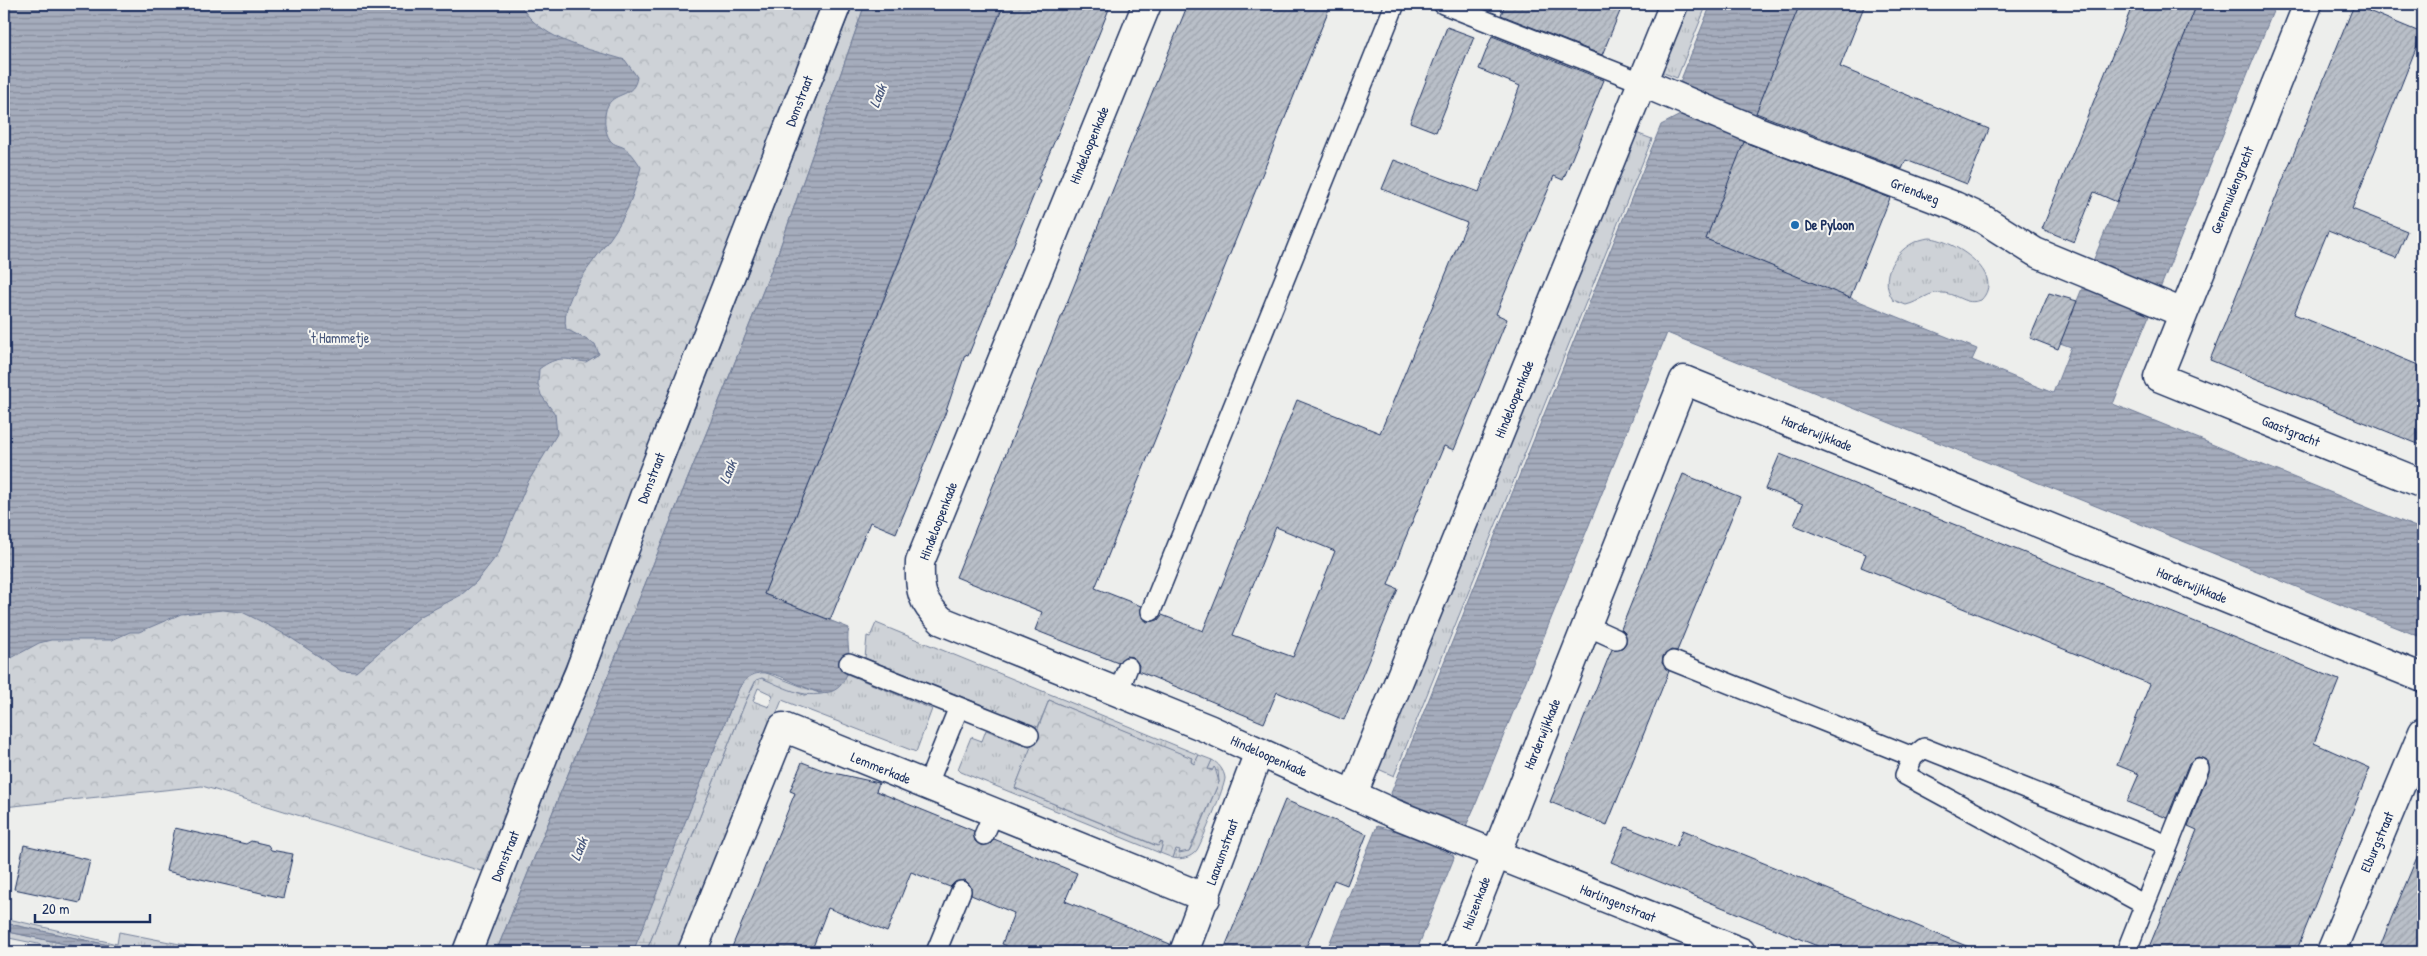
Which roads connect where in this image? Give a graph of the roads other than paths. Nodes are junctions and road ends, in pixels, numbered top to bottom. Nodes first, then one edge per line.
1 (837, 4) edge
2 (1147, 4) edge
3 (1394, 4) edge
4 (1443, 4) edge
5 (1674, 4) edge
6 (2308, 4) edge
7 (1641, 82) junction
8 (2171, 308) junction
9 (2158, 377) joint
10 (2423, 484) edge
11 (1151, 611) dead end
12 (1585, 625) junction
13 (1616, 639) dead end
14 (1673, 661) dead end
15 (849, 663) dead end
16 (1128, 667) dead end
17 (2423, 678) edge
18 (1118, 693) junction
19 (959, 707) junction
20 (2423, 732) edge
21 (1029, 735) dead end
22 (1259, 752) junction
23 (1913, 757) junction
24 (2199, 768) dead end
25 (927, 786) junction
26 (1353, 794) junction
27 (2168, 845) junction
28 (1494, 854) junction
29 (961, 891) dead end
30 (1206, 898) junction
31 (2144, 905) junction
32 (467, 952) edge
33 (692, 952) edge
34 (936, 952) edge
35 (1184, 952) edge
36 (1458, 952) edge
37 (1741, 952) edge
38 (2126, 952) edge
39 (2331, 952) edge

1 - 32 street, Domstraat
2 - 18 street, Hindeloopenkade
3 - 11 lane
4 - 7 lane
5 - 7 street, Hindeloopenkade
6 - 8 street, Genemuidengracht
7 - 8 street, Griendweg
7 - 26 street, Hindeloopenkade
8 - 9 street, Genemuidengracht
9 - 10 street, Gaastgracht
12 - 13 lane
12 - 17 street, Harderwijkkade
12 - 28 street, Harderwijkkade
14 - 23 lane
15 - 19 lane
16 - 18 lane
18 - 22 street, Hindeloopenkade
19 - 21 lane
19 - 25 lane
20 - 39 street, Elburgstraat
22 - 26 street, Hindeloopenkade
22 - 30 street, Laaxumstraat
23 - 27 lane
23 - 31 lane
24 - 27 lane
25 - 30 street, Lemmerkade
25 - 33 street, Lemmerkade
26 - 28 street, Hindeloopenkade
27 - 31 lane
28 - 36 street, Huizenkade
28 - 37 street, Harlingenstraat
29 - 34 lane
30 - 35 street, Laaxumstraat
31 - 38 lane

